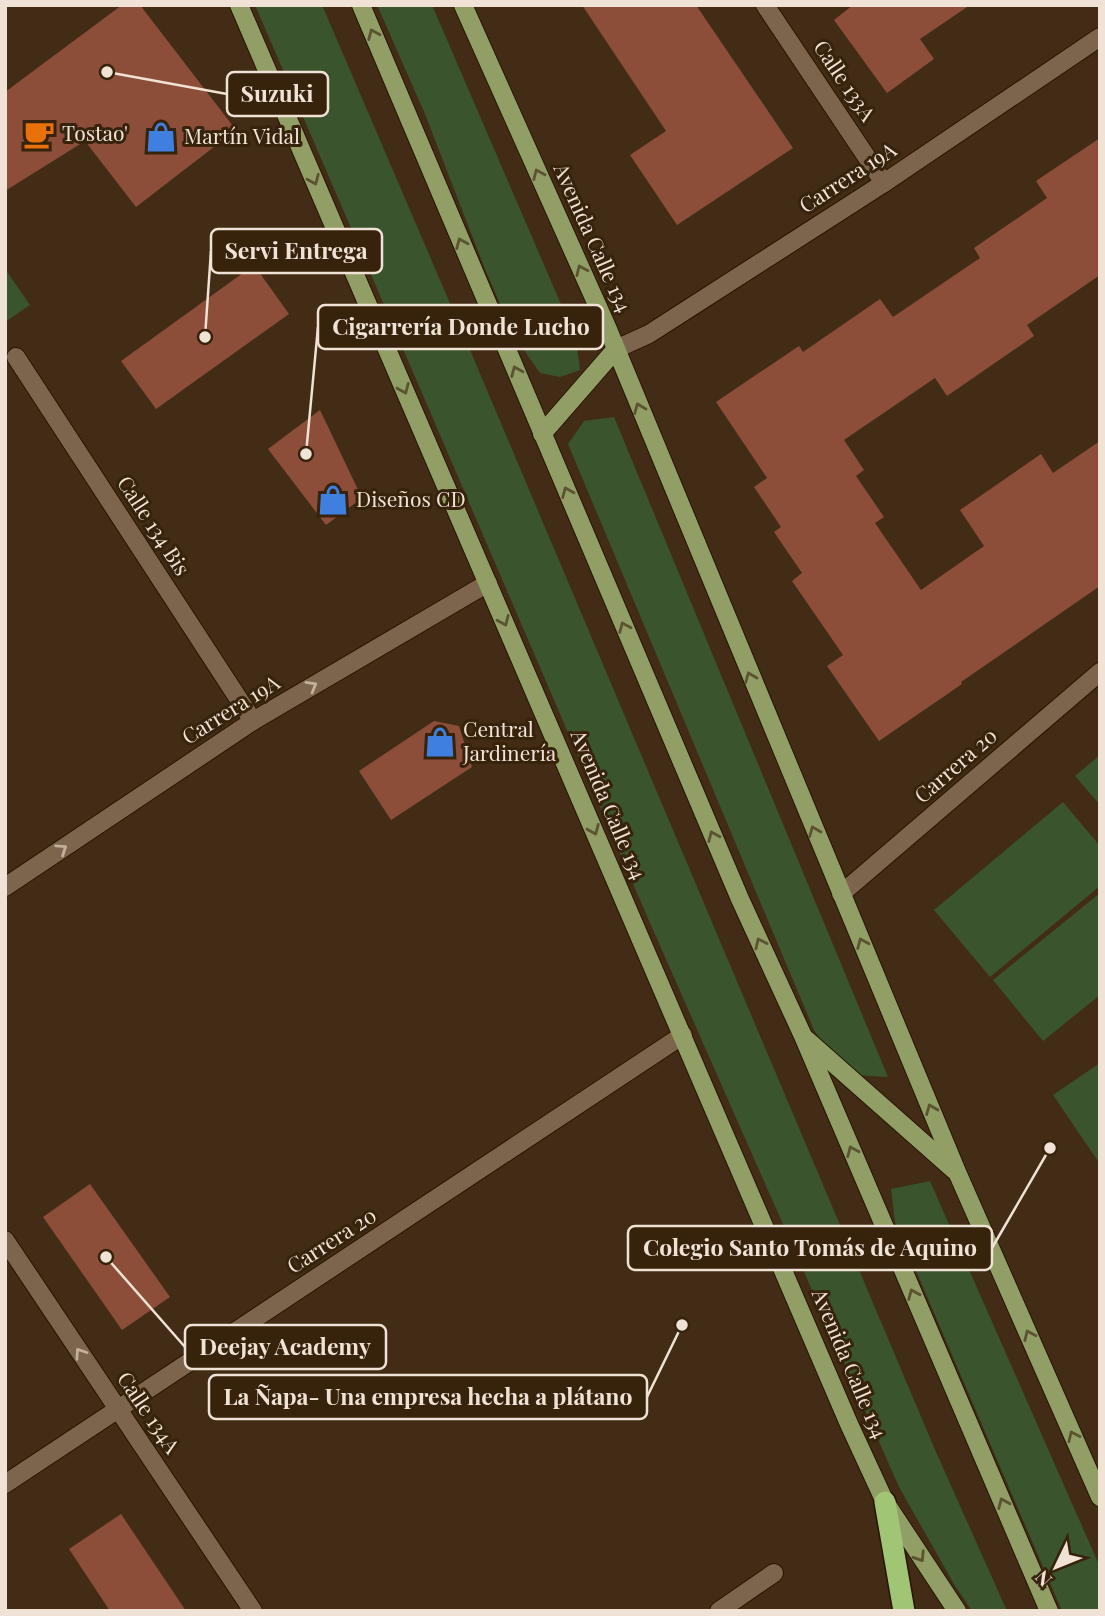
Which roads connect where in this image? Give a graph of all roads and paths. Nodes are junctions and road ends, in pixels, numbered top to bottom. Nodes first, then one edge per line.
1 (239, 5) edge
2 (361, 5) edge
3 (463, 5) edge
4 (765, 5) edge
5 (1100, 37) edge
6 (884, 183) junction
7 (616, 349) junction
8 (16, 357) dead end
9 (542, 434) junction
10 (488, 583) junction
11 (1100, 672) edge
12 (253, 721) junction
13 (5, 887) edge
14 (841, 894) junction
15 (683, 1035) junction
16 (803, 1035) junction
17 (957, 1172) junction
18 (5, 1240) edge
19 (118, 1410) junction
20 (1095, 1471) edge
21 (5, 1484) edge
22 (1100, 1497) edge
23 (885, 1502) junction
24 (775, 1573) dead end
25 (254, 1611) edge
26 (719, 1611) edge
27 (904, 1611) edge
28 (957, 1611) edge
29 (1049, 1611) edge

1 -> 10 main road, Avenida Calle 134
9 -> 2 main road
7 -> 3 main road, Avenida Calle 134
4 - 6 street, Calle 133A
5 - 6 street, Carrera 19A
6 - 7 street, Carrera 19A
7 - 9 main road
14 -> 7 main road, Avenida Calle 134
8 - 12 street, Calle 134 Bis
16 -> 9 main road
12 -> 10 street, Carrera 19A
10 -> 15 main road, Avenida Calle 134
11 - 14 street, Carrera 20
13 -> 12 street, Carrera 19A
17 -> 14 main road, Avenida Calle 134
15 - 19 street, Carrera 20
15 - 23 main road, Avenida Calle 134
16 - 17 main road
29 -> 16 main road
20 -> 17 main road, Avenida Calle 134
19 -> 18 street, Calle 134A
19 - 21 street, Carrera 20
19 - 25 street, Calle 134A
20 - 22 main road, Avenida Calle 134
23 - 27 highway
23 -> 28 main road, Avenida Calle 134
24 - 26 street

